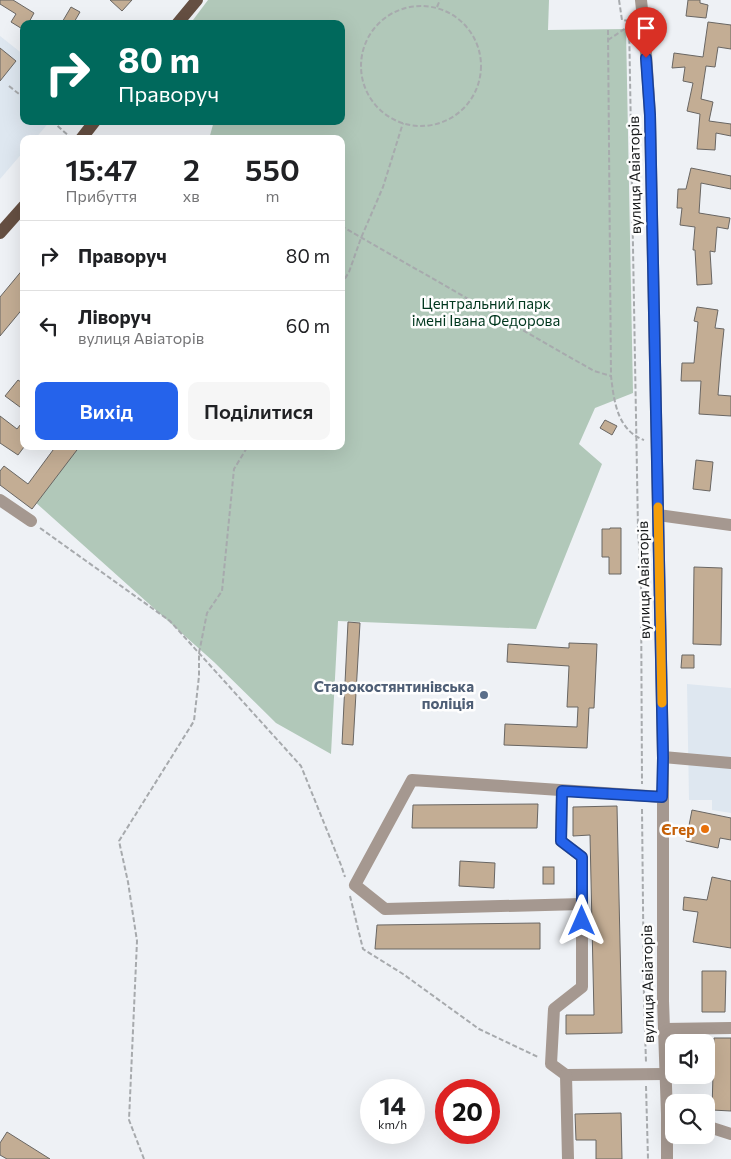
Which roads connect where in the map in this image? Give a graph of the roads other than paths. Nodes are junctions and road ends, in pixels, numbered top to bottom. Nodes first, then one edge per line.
1 (197, 0) edge
2 (641, 0) edge
3 (180, 20) edge
4 (93, 125) edge
5 (84, 135) edge
6 (20, 211) edge
7 (0, 234) edge
8 (0, 500) edge
9 (658, 515) junction
10 (31, 521) road end
11 (731, 525) edge
12 (663, 758) junction
13 (731, 763) edge
14 (562, 791) junction
15 (662, 797) junction
16 (582, 904) junction
17 (731, 1028) edge
18 (664, 1029) junction
19 (665, 1074) joint
20 (566, 1075) junction
21 (715, 1129) edge
22 (731, 1134) edge
23 (668, 1144) edge
24 (568, 1159) edge
25 (667, 1159) edge

1 - 3 main road
2 - 9 street, вулиця Авіаторів
4 - 5 main road
6 - 7 main road
8 - 10 street
9 - 11 street
9 - 12 street, вулиця Авіаторів
12 - 13 street
12 - 15 street, вулиця Авіаторів
14 - 15 street
14 - 16 street
14 - 16 street
15 - 18 street, вулиця Авіаторів
16 - 20 street
17 - 18 street
18 - 19 street, вулиця Авіаторів
19 - 20 street
20 - 24 street
21 - 22 street
23 - 25 street, вулиця Авіаторів

